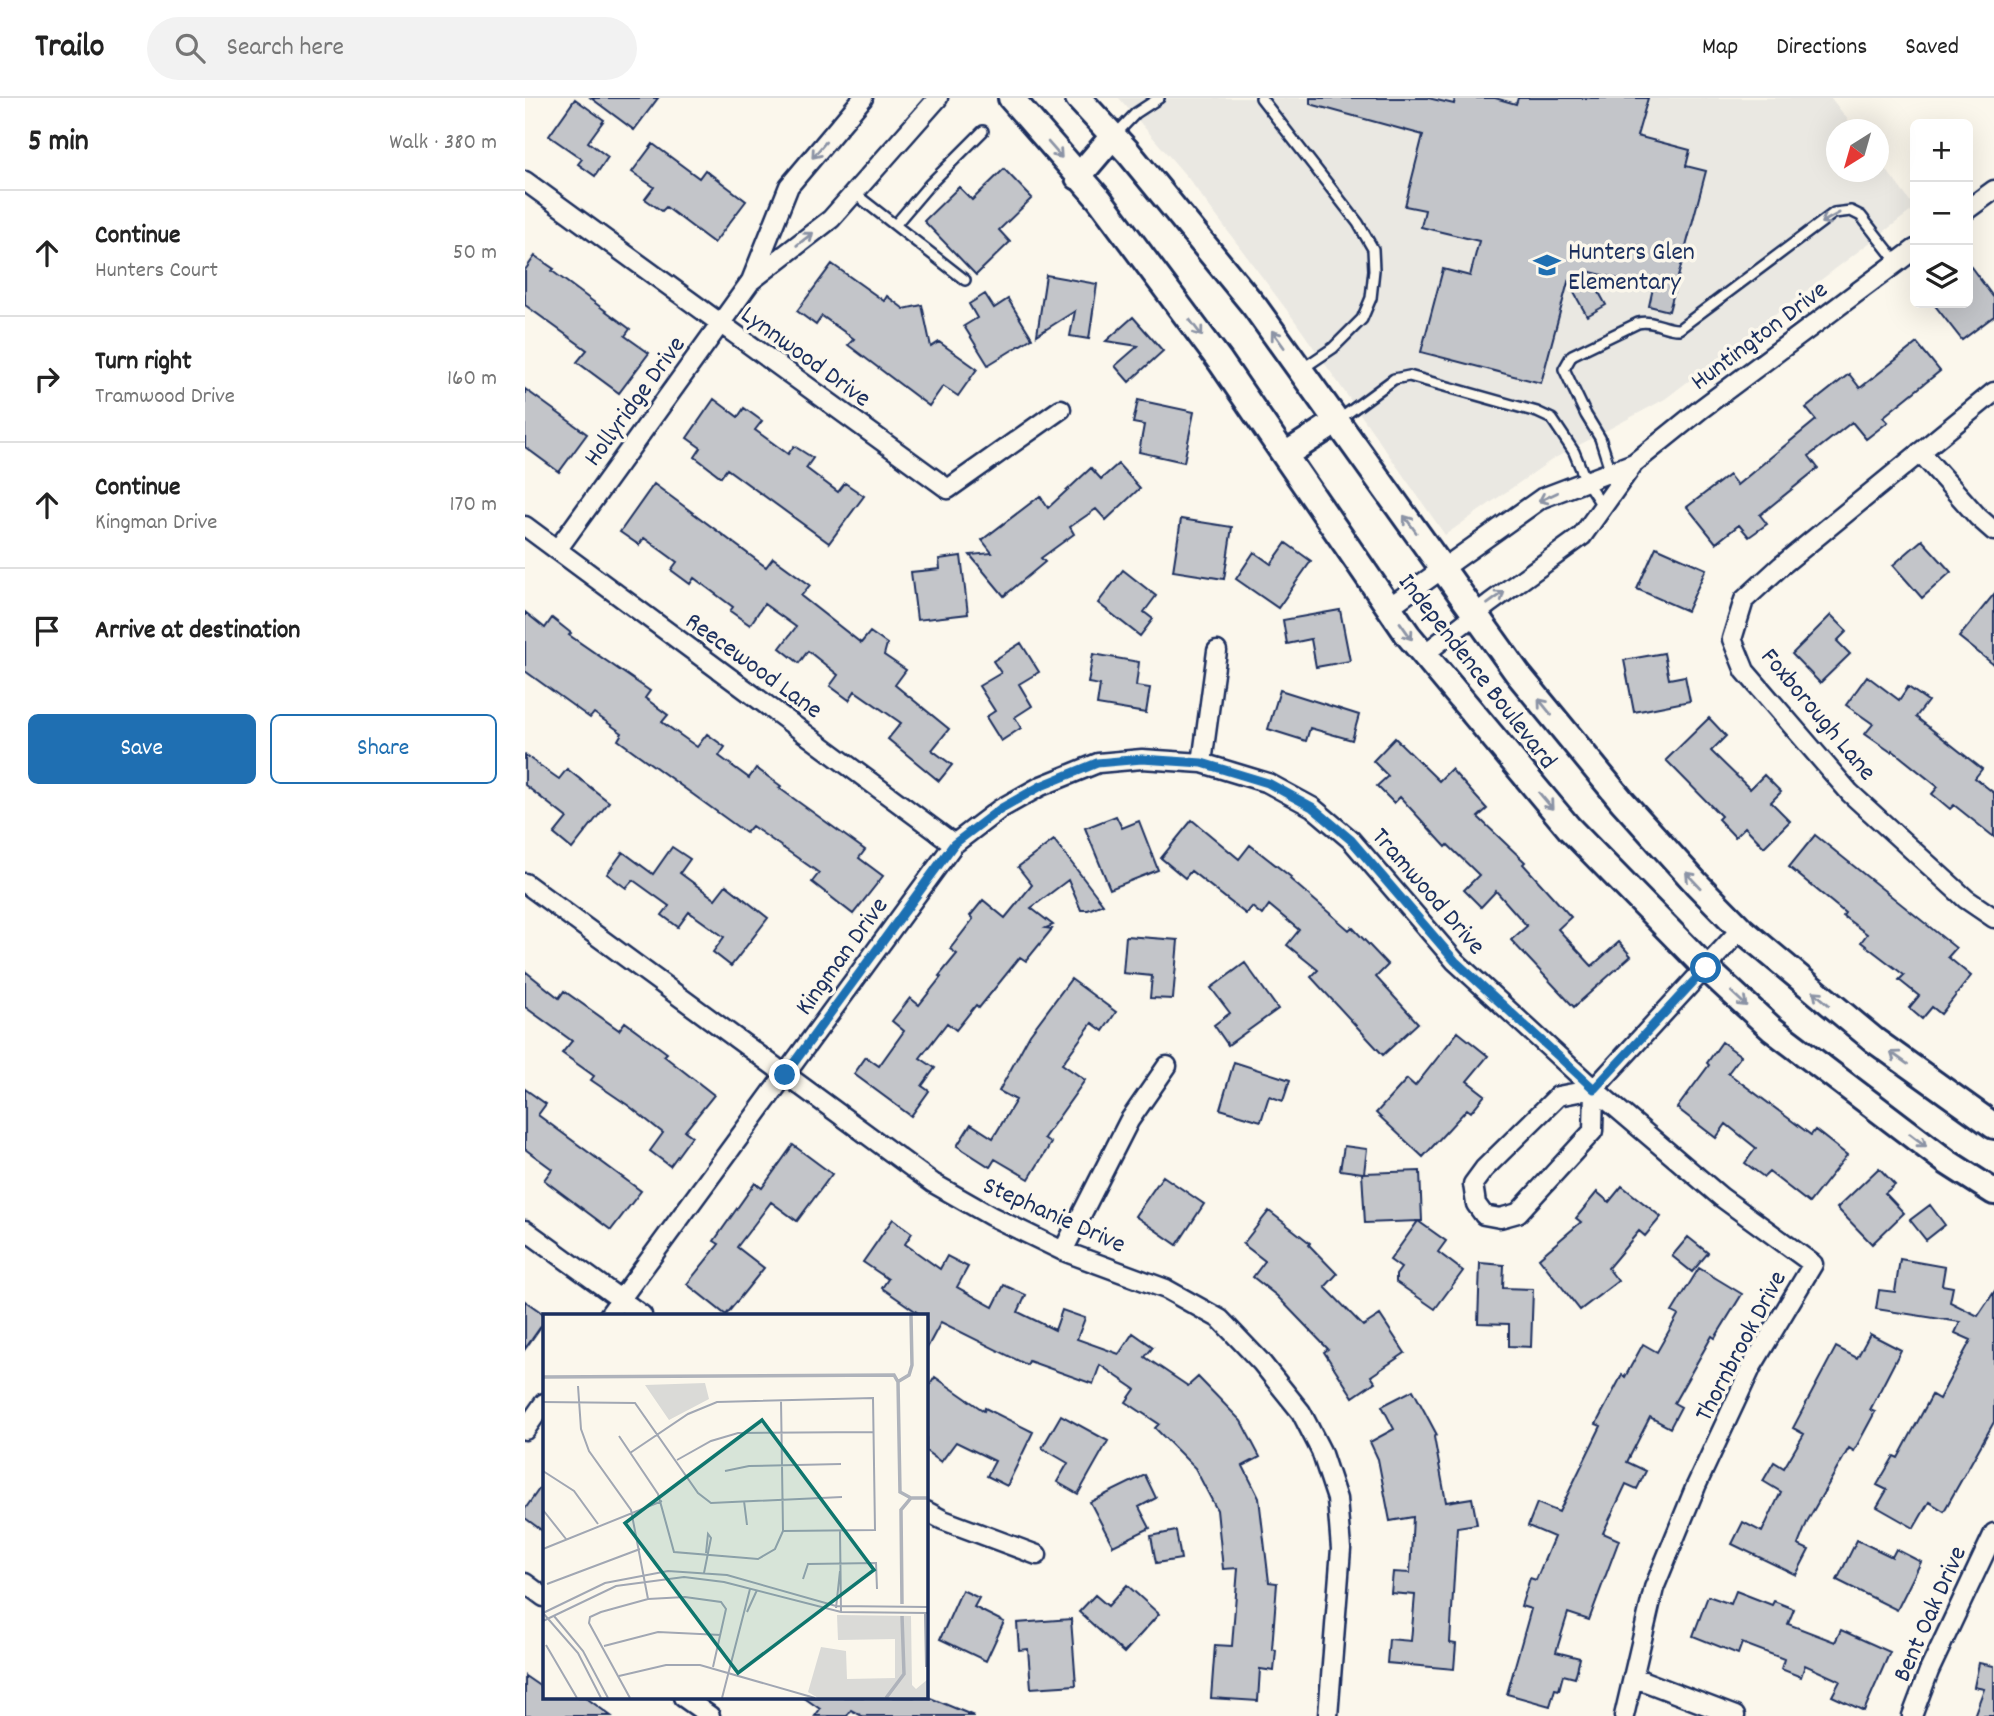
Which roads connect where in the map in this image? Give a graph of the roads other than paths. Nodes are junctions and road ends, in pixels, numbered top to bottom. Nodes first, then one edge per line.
1 (863, 98) edge
2 (937, 98) edge
3 (1011, 98) edge
4 (1078, 98) edge
5 (1159, 98) edge
6 (1261, 98) edge
7 (983, 131) dead end
8 (1114, 136) junction
9 (1078, 177) junction
10 (525, 181) edge
11 (1994, 190) edge
12 (854, 192) junction
13 (1973, 205) edge
14 (895, 225) junction
15 (1910, 253) edge
16 (1897, 262) junction
17 (965, 280) dead end
18 (751, 281) junction
19 (720, 324) junction
20 (1301, 370) junction
21 (1994, 392) edge
22 (1061, 409) dead end
23 (1336, 422) junction
24 (1920, 452) junction
25 (1285, 455) junction
26 (1634, 463) junction
27 (1611, 472) junction
28 (1586, 481) junction
29 (1602, 508) junction
30 (525, 526) edge
31 (1994, 531) edge
32 (557, 550) junction
33 (1443, 569) junction
34 (1389, 607) junction
35 (1476, 614) junction
36 (1217, 651) dead end
37 (1423, 655) junction
38 (1202, 763) junction
39 (954, 844) junction
40 (525, 883) edge
41 (1994, 918) edge
42 (1741, 929) junction
43 (1706, 968) junction
44 (1167, 1066) dead end
45 (785, 1075) junction
46 (1594, 1089) junction
47 (1994, 1126) edge
48 (1994, 1192) edge
49 (525, 1230) edge
50 (1063, 1251) junction
51 (620, 1300) junction
52 (610, 1314) edge
53 (641, 1314) edge
54 (543, 1405) edge
55 (525, 1430) edge
56 (927, 1512) edge
57 (1994, 1533) edge
58 (1037, 1555) dead end
59 (525, 1583) edge
60 (543, 1596) edge
61 (1633, 1677) junction
62 (684, 1698) edge
63 (710, 1716) edge
64 (1328, 1716) edge
65 (1624, 1716) edge
66 (1735, 1716) edge
67 (1913, 1716) edge

1 -> 18 street, Hollyridge Drive
2 - 12 street, Hollyridge Drive
3 -> 9 main road, Independence Boulevard
4 - 8 main road, Independence Boulevard
5 - 8 lane
6 - 20 lane
7 - 14 lane
8 - 9 main road
20 -> 8 main road, Independence Boulevard
9 -> 25 main road, Independence Boulevard
10 - 19 street, Lynnwood Drive
11 - 13 street
12 - 14 lane
18 -> 12 street, Hollyridge Drive
14 - 17 lane
15 - 16 street, Huntington Drive
16 - 26 street, Huntington Drive
16 -> 27 lane
18 - 19 street, Hollyridge Drive
19 - 22 street, Lynnwood Drive
19 - 32 street, Hollyridge Drive
20 - 23 main road, Independence Boulevard
21 - 24 street, Foxborough Lane
23 - 25 main road
23 - 28 lane
33 -> 23 main road, Independence Boulevard
24 - 31 street
24 - 41 street, Foxborough Lane
25 - 34 main road, Independence Boulevard
26 - 27 street, Huntington Drive
26 - 29 street, Huntington Drive
27 - 28 street, Huntington Drive
28 - 29 lane
28 -> 33 street, Huntington Drive
35 -> 29 street, Huntington Drive
30 - 32 street, Reecewood Lane
32 - 39 street, Reecewood Lane
33 - 34 street, Huntington Drive
33 - 35 main road, Independence Boulevard
34 -> 37 main road, Independence Boulevard
35 - 37 street, Huntington Drive
42 -> 35 main road, Independence Boulevard
36 - 38 street
37 -> 43 main road, Independence Boulevard
38 - 39 street, Kingman Drive
38 - 46 street, Tramwood Drive
39 - 45 street, Kingman Drive
40 - 45 street, Stephanie Drive
42 - 43 street
47 -> 42 main road, Independence Boulevard
43 - 46 street
43 -> 48 main road, Independence Boulevard
44 - 50 street
45 - 50 street, Stephanie Drive
45 - 51 street, Kingman Drive
46 - 46 street
46 - 61 street, Thornbrook Drive
49 - 51 street
50 - 64 street, Stephanie Drive
51 - 52 street, Kingman Drive
51 - 53 street
54 - 55 street
56 - 58 street
57 - 67 street, Bent Oak Drive
59 - 60 street
61 - 65 street, Thornbrook Drive
61 - 66 street
62 - 63 street

